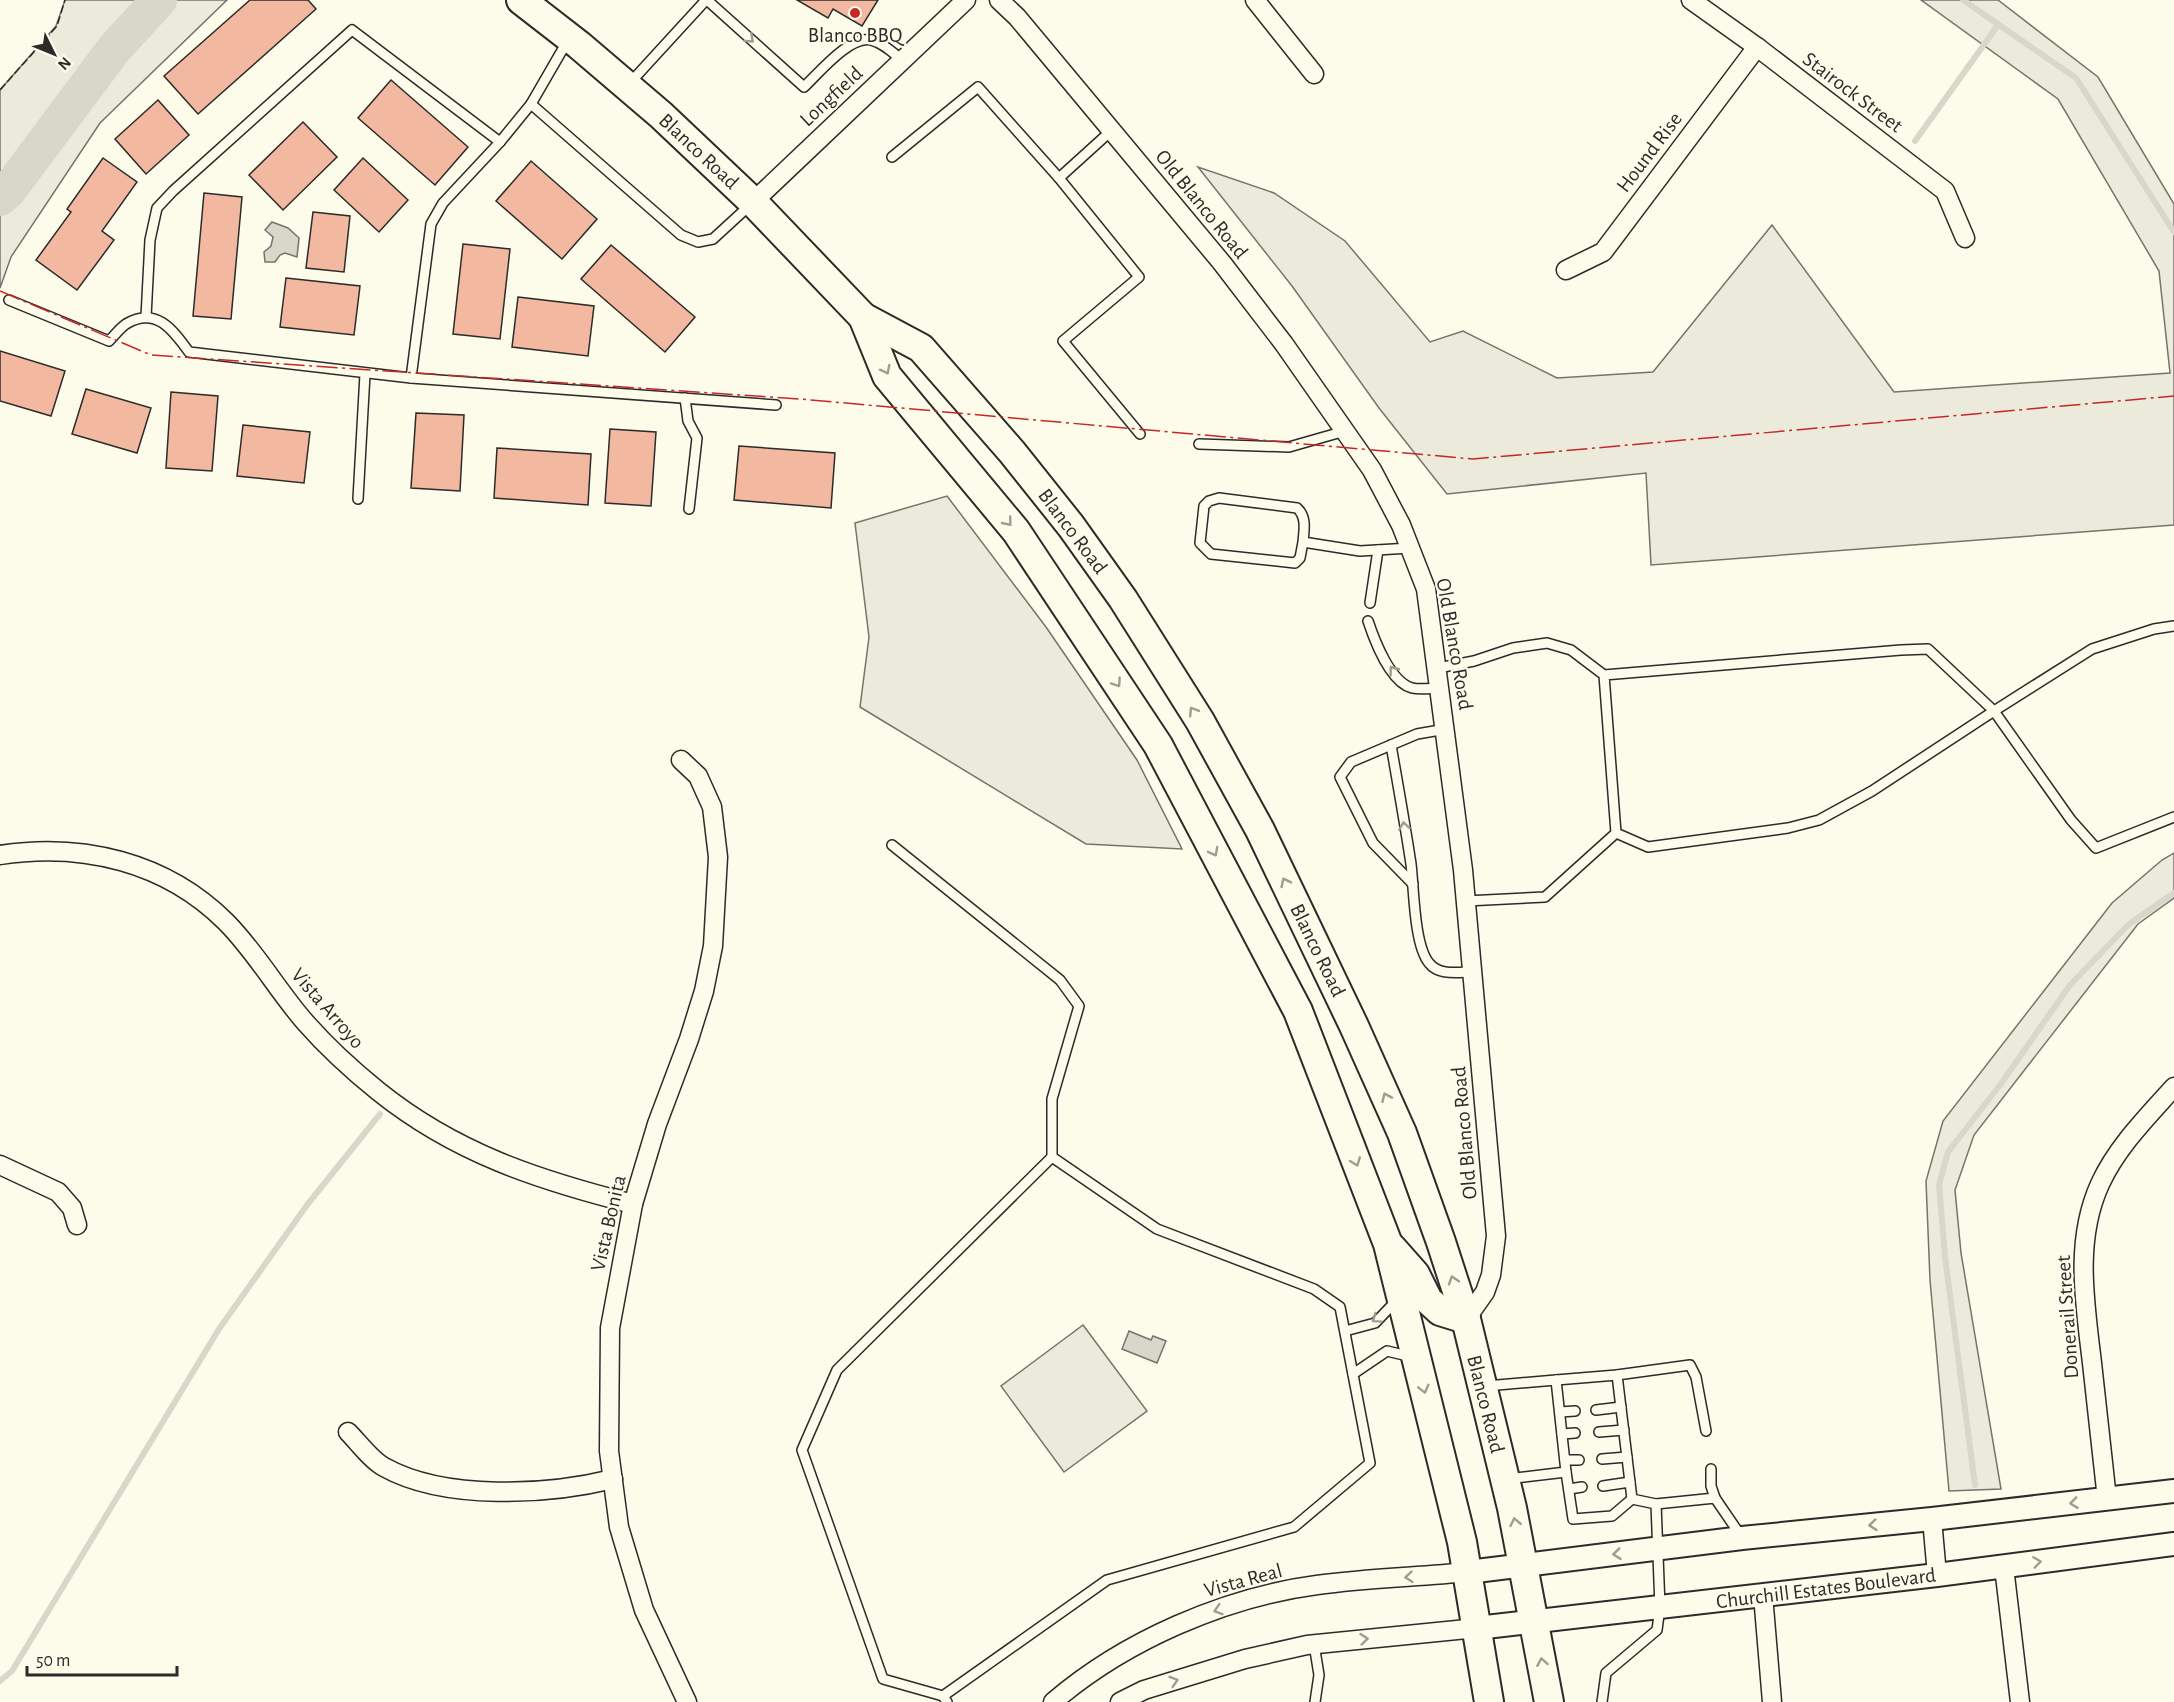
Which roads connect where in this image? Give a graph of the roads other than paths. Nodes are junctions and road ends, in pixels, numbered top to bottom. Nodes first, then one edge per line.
1 (521, 0) edge
2 (707, 0) edge
3 (966, 0) edge
4 (999, 0) edge
5 (1255, 0) edge
6 (1691, 0) edge
7 (569, 38) junction
8 (1757, 47) junction
9 (902, 60) junction
10 (1314, 74) dead end
11 (627, 86) junction
12 (531, 104) junction
13 (1112, 129) junction
14 (500, 142) junction
15 (892, 157) dead end
16 (1059, 178) junction
17 (753, 202) junction
18 (1965, 238) dead end
19 (1566, 270) dead end
20 (9, 300) dead end
21 (863, 316) junction
22 (146, 317) junction
23 (365, 374) junction
24 (411, 378) junction
25 (685, 398) junction
26 (776, 405) dead end
27 (1345, 431) junction
28 (1140, 434) dead end
29 (1199, 444) dead end
30 (358, 499) dead end
31 (689, 509) dead end
32 (1303, 542) junction
33 (1410, 548) junction
34 (1378, 550) junction
35 (1370, 603) dead end
36 (1368, 621) dead end
37 (2174, 626) edge
38 (1438, 669) junction
39 (1604, 675) junction
40 (1440, 688) junction
41 (1994, 711) junction
42 (1446, 729) junction
43 (1391, 745) junction
44 (681, 760) dead end
45 (2174, 817) edge
46 (1616, 833) junction
47 (892, 845) dead end
48 (0, 855) edge
49 (1413, 884) junction
50 (1466, 901) junction
51 (1473, 972) junction
52 (2174, 1087) edge
53 (1052, 1156) junction
54 (0, 1165) edge
55 (633, 1204) junction
56 (77, 1225) dead end
57 (1388, 1244) junction
58 (1401, 1296) junction
59 (1466, 1319) junction
60 (1346, 1331) junction
61 (1416, 1358) junction
62 (1353, 1374) junction
63 (1617, 1375) junction
64 (1556, 1380) junction
65 (1482, 1387) junction
66 (1621, 1407) junction
67 (1596, 1410) dead end
68 (1575, 1411) dead end
69 (1560, 1412) junction
70 (1624, 1430) junction
71 (1706, 1431) dead end
72 (348, 1432) dead end
73 (1599, 1432) dead end
74 (1575, 1433) dead end
75 (1562, 1434) junction
76 (1627, 1456) junction
77 (1602, 1459) dead end
78 (1565, 1460) junction
79 (1579, 1460) dead end
80 (1711, 1469) dead end
81 (1566, 1472) junction
82 (613, 1479) junction
83 (1504, 1479) junction
84 (1630, 1482) junction
85 (1603, 1486) dead end
86 (1582, 1487) dead end
87 (1569, 1489) junction
88 (2174, 1491) edge
89 (1715, 1498) junction
90 (1632, 1499) junction
91 (2107, 1499) junction
92 (1656, 1504) junction
93 (1932, 1519) junction
94 (1742, 1538) junction
95 (2174, 1544) edge
96 (1658, 1549) junction
97 (1524, 1565) junction
98 (2004, 1567) junction
99 (1468, 1572) junction
100 (1937, 1575) junction
101 (1763, 1595) junction
102 (1660, 1607) junction
103 (1535, 1622) junction
104 (1477, 1628) junction
105 (1314, 1644) junction
106 (945, 1699) edge
107 (687, 1702) edge
108 (1053, 1702) edge
109 (1120, 1702) edge
110 (1315, 1702) edge
111 (1489, 1702) edge
112 (1549, 1702) edge
113 (1602, 1702) edge
114 (1772, 1702) edge
115 (2020, 1702) edge

1 - 7 main road, Blanco Road
2 -> 9 lane
2 - 11 lane
3 - 9 street, Longfield
4 - 13 street, Old Blanco Road
5 - 10 street
6 - 8 street, Stairock Street
7 - 11 main road, Blanco Road
7 - 12 lane
8 - 18 street, Stairock Street
8 - 19 street, Hound Rise
9 - 17 street, Longfield
11 - 17 main road, Blanco Road
12 - 14 lane
12 - 17 lane
13 - 16 lane
13 - 27 street, Old Blanco Road
14 - 22 lane
14 - 24 lane
15 - 16 lane
16 - 28 lane
17 - 21 main road, Blanco Road
20 - 22 lane
21 -> 57 main road, Blanco Road
59 -> 21 main road, Blanco Road
22 - 23 lane
23 - 24 lane
23 - 30 lane
24 - 25 lane
25 - 26 lane
25 - 31 lane
27 - 29 lane
27 - 33 street, Old Blanco Road
32 - 32 lane
32 - 34 lane
33 - 34 lane
33 - 38 street, Old Blanco Road
34 - 35 lane
40 -> 36 lane
37 - 41 lane
38 - 39 lane
38 - 40 street, Old Blanco Road
39 - 41 lane
39 - 46 lane
40 - 42 street, Old Blanco Road
41 - 45 lane
41 - 46 lane
42 - 43 lane
42 - 50 street, Old Blanco Road
49 -> 43 lane
43 - 49 lane
44 - 55 street, Vista Bonita
46 - 50 lane
47 - 53 lane
48 - 55 street, Vista Arroyo
49 - 51 lane
50 - 51 street, Old Blanco Road
51 - 59 street, Old Blanco Road
52 - 91 street, Donerail Street
53 - 60 lane
53 - 106 lane
54 - 56 street
55 - 82 street, Vista Bonita
57 - 58 main road, Blanco Road
57 - 59 main road
58 -> 60 lane
58 - 61 main road, Blanco Road
59 - 65 main road, Blanco Road
60 - 62 lane
61 - 62 lane
61 -> 99 main road, Blanco Road
62 - 106 lane
63 - 64 lane
63 - 66 lane
63 - 71 lane
64 - 65 lane
64 - 69 lane
65 - 83 main road, Blanco Road
66 - 67 lane
66 - 70 lane
68 - 69 lane
69 - 75 lane
70 - 73 lane
70 - 76 lane
72 - 82 street
74 - 75 lane
75 - 78 lane
76 - 77 lane
76 - 84 lane
78 - 79 lane
78 - 81 lane
80 - 89 lane
81 - 83 lane
81 - 87 lane
82 - 107 street, Vista Bonita
97 -> 83 main road, Blanco Road
84 - 85 lane
84 - 90 lane
86 - 87 lane
87 - 90 lane
88 - 91 street
89 - 92 lane
89 - 94 lane
90 - 92 lane
91 -> 93 street
92 - 96 lane
93 -> 94 street
93 - 100 street
94 - 96 street
98 -> 95 street, Churchill Estates Boulevard
96 -> 97 street
96 - 102 lane
97 - 99 street
97 - 103 main road, Blanco Road
98 - 100 street, Churchill Estates Boulevard
98 - 115 street
99 - 104 main road, Blanco Road
99 -> 108 street, Vista Real
100 - 101 street, Churchill Estates Boulevard
101 - 102 street, Churchill Estates Boulevard
101 - 114 street
102 - 103 street, Churchill Estates Boulevard
102 - 113 lane
103 - 104 street, Churchill Estates Boulevard
112 -> 103 main road, Blanco Road
105 -> 104 street
104 - 111 main road, Blanco Road
109 -> 105 street
105 - 110 lane

